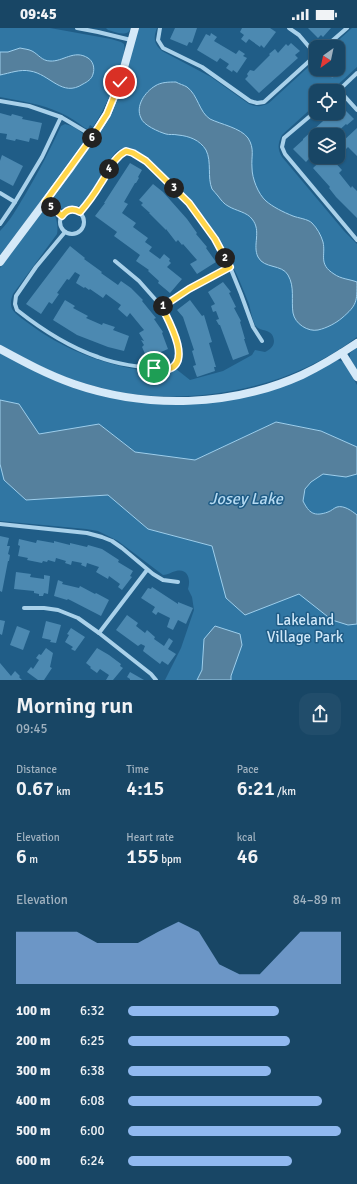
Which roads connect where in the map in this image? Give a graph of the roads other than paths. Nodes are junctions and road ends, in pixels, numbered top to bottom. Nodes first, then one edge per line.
1 (77, 28) edge
2 (134, 28) edge
3 (160, 28) edge
4 (289, 28) edge
5 (347, 28) edge
6 (99, 30) edge
7 (131, 40) junction
8 (333, 40) edge
9 (309, 47) edge
10 (309, 61) edge
11 (357, 73) edge
12 (345, 84) edge
13 (345, 97) edge
14 (0, 101) edge
15 (357, 110) edge
16 (309, 116) edge
17 (61, 117) junction
18 (93, 136) junction
19 (0, 193) edge
20 (15, 202) junction
21 (45, 202) junction
22 (80, 212) junction
23 (62, 216) junction
24 (0, 224) edge
25 (65, 232) junction
26 (357, 240) edge
27 (115, 261) dead end
28 (0, 262) edge
29 (230, 267) junction
30 (162, 307) junction
31 (262, 341) dead end
32 (357, 343) edge
33 (0, 349) edge
34 (342, 353) junction
35 (357, 376) edge
36 (0, 524) edge
37 (147, 570) junction
38 (178, 582) dead end
39 (24, 608) dead end
40 (99, 633) junction
41 (156, 680) edge

1 - 6 street
2 - 7 street
3 - 10 street
4 - 9 street
5 - 8 street
6 - 7 street
7 - 18 street
11 - 12 street
13 - 15 street
14 - 17 street
16 - 26 street
17 - 18 street
17 - 20 street
18 - 21 street
19 - 20 street
20 - 24 street
21 - 23 street
21 - 28 street
22 - 23 street
22 - 25 street
22 - 29 street
23 - 25 street
25 - 30 street
27 - 30 street
29 - 30 street
29 - 31 street
32 - 34 street
33 - 34 street
34 - 35 street
36 - 37 street
37 - 38 street
37 - 40 street
39 - 40 street
40 - 41 street

